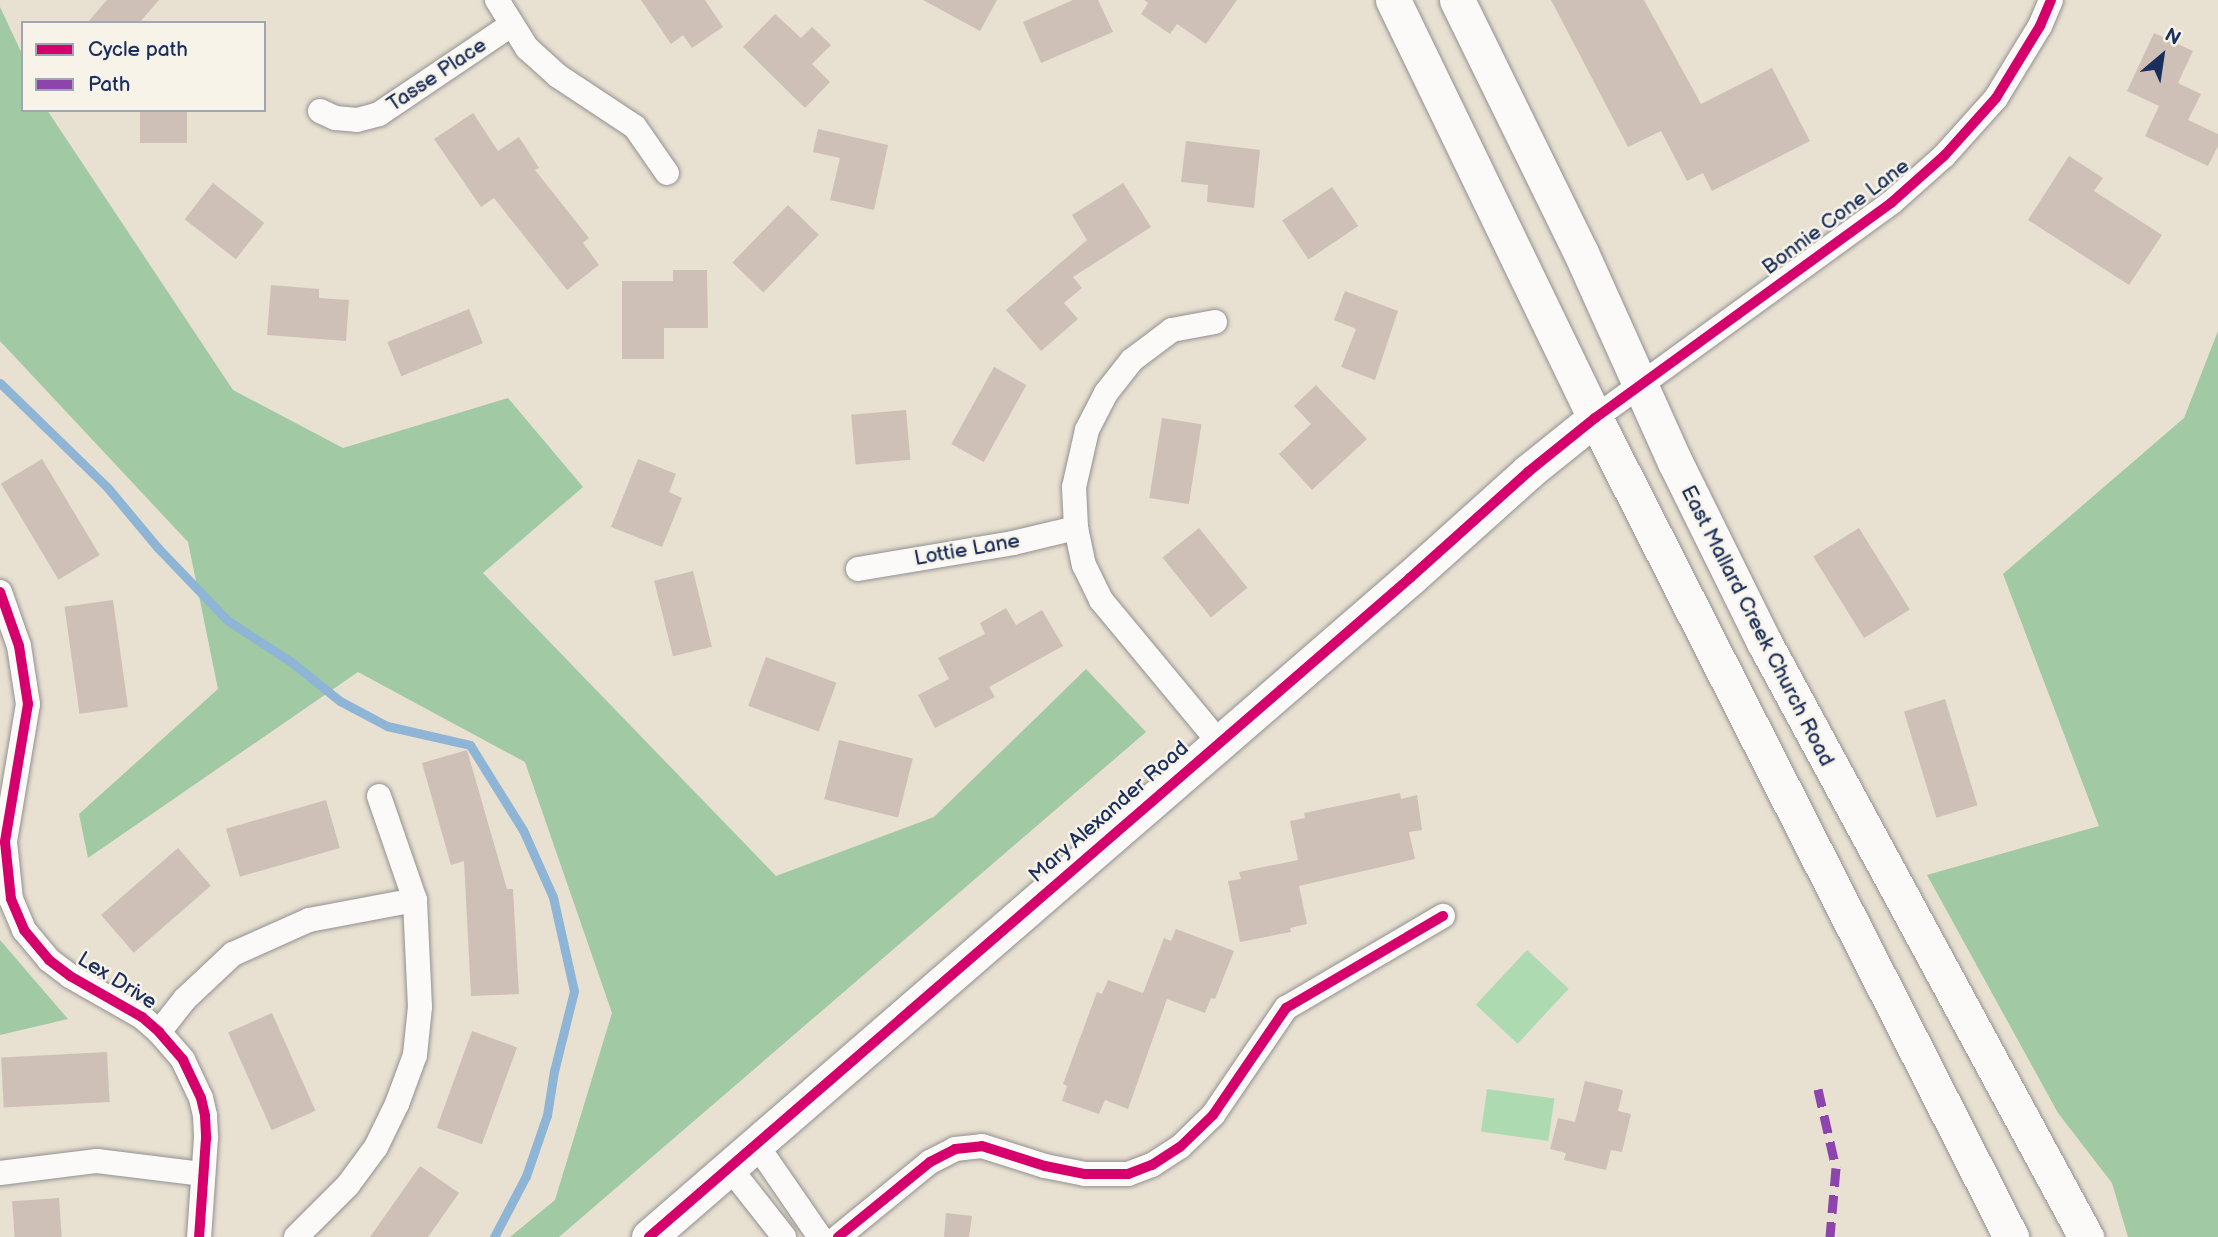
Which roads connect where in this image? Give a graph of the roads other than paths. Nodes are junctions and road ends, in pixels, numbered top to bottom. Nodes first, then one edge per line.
1 (497, 0) edge
2 (1393, 0) edge
3 (1457, 0) edge
4 (2051, 0) edge
5 (511, 25) junction
6 (320, 111) dead end
7 (667, 173) dead end
8 (1215, 322) dead end
9 (1640, 387) junction
10 (1595, 418) junction
11 (1076, 528) junction
12 (858, 569) dead end
13 (0, 593) edge
14 (1219, 742) junction
15 (379, 796) dead end
16 (6, 802) edge
17 (415, 900) junction
18 (1443, 916) dead end
19 (159, 1031) junction
20 (756, 1144) junction
21 (729, 1167) junction
22 (0, 1173) edge
23 (203, 1174) junction
24 (199, 1237) edge
25 (296, 1237) edge
26 (649, 1237) edge
27 (784, 1237) edge
28 (820, 1237) edge
29 (838, 1237) edge
30 (2011, 1237) edge
31 (2086, 1237) edge

1 - 5 street
2 - 10 main road
3 - 9 main road, East Mallard Creek Church Road
4 - 9 street, Bonnie Cone Lane
5 - 6 street, Tasse Place
5 - 7 street
8 - 11 street
9 - 10 street, Bonnie Cone Lane
9 - 31 main road, East Mallard Creek Church Road
10 - 14 main road, Mary Alexander Road
10 - 30 main road
11 - 12 street, Lottie Lane
11 - 14 street
13 - 16 street, Lex Drive
14 - 20 main road, Mary Alexander Road
15 - 17 street
16 - 19 street, Lex Drive
17 - 19 street, Lex Drive
17 - 25 street
18 - 29 street
19 - 23 street, Lex Drive
20 - 21 main road, Mary Alexander Road
20 - 28 street
21 - 26 main road, Mary Alexander Road
21 - 27 street
22 - 23 street
23 - 24 street, Lex Drive

